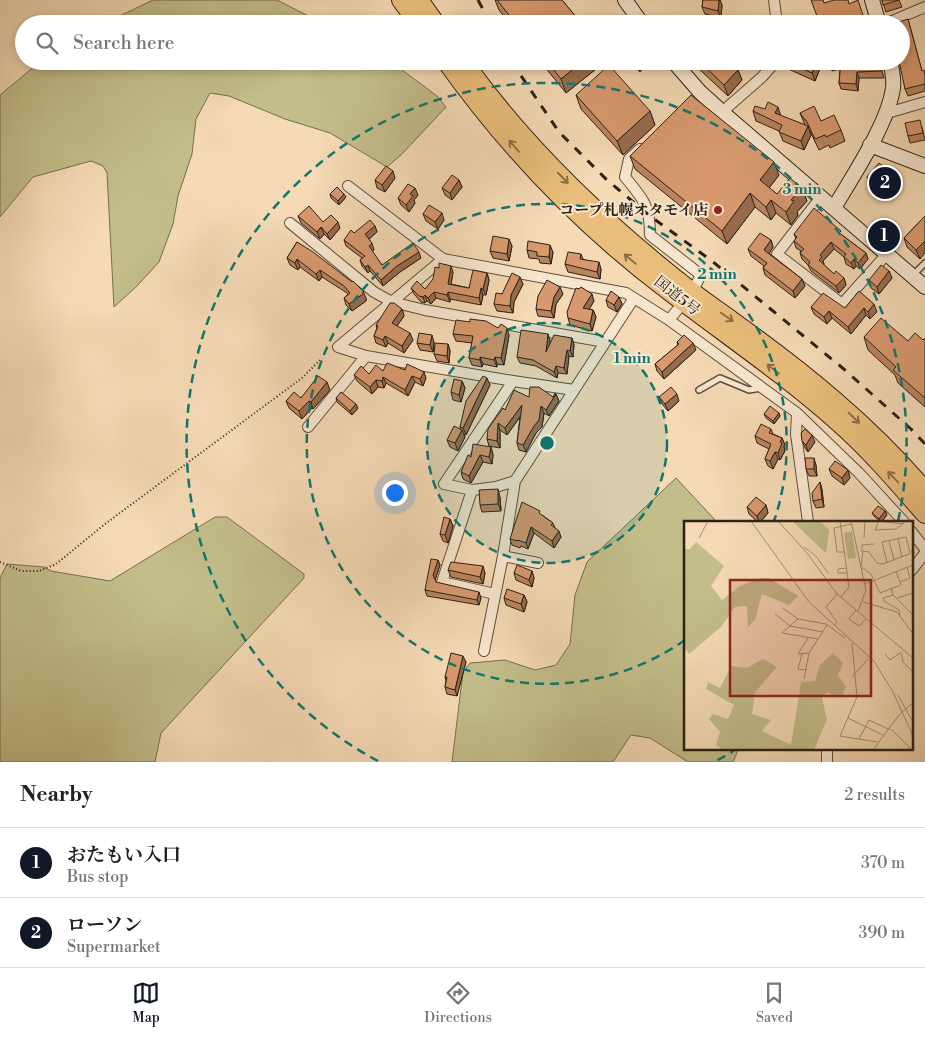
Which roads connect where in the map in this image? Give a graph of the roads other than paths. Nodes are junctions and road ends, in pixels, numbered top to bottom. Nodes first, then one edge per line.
1 (401, 0) edge
2 (419, 0) edge
3 (625, 0) edge
4 (774, 0) edge
5 (872, 0) edge
6 (925, 7) edge
7 (412, 15) edge
8 (430, 15) edge
9 (636, 15) edge
10 (776, 15) edge
11 (876, 15) edge
12 (906, 15) edge
13 (452, 70) edge
14 (469, 70) edge
15 (679, 70) edge
16 (768, 70) edge
17 (892, 70) edge
18 (925, 102) edge
19 (722, 112) junction
20 (887, 113) junction
21 (650, 139) edge
22 (870, 145) junction
23 (925, 166) edge
24 (348, 186) dead end
25 (821, 197) junction
26 (834, 208) junction
27 (290, 223) dead end
28 (887, 254) junction
29 (443, 259) junction
30 (925, 262) edge
31 (912, 276) junction
32 (925, 287) edge
33 (688, 297) junction
34 (634, 298) junction
35 (392, 302) junction
36 (669, 320) junction
37 (605, 342) junction
38 (366, 356) junction
39 (513, 381) junction
40 (764, 388) junction
41 (574, 390) junction
42 (699, 390) dead end
43 (797, 413) junction
44 (308, 427) dead end
45 (515, 481) junction
46 (472, 490) junction
47 (925, 491) edge
48 (925, 514) edge
49 (808, 521) edge
50 (901, 521) edge
51 (912, 532) edge
52 (925, 549) edge
53 (925, 553) edge
54 (503, 556) junction
55 (538, 563) dead end
56 (912, 570) edge
57 (495, 594) junction
58 (484, 651) dead end

1 - 7 highway
2 - 8 highway
3 - 9 street
4 - 10 street
5 - 11 street
6 - 12 street
33 -> 13 highway, 国道5号
14 -> 33 highway, 国道5号
15 - 19 street
16 - 19 street
17 - 20 street
18 - 20 street
19 - 25 street
20 - 22 street
21 - 33 street
22 - 23 street
22 - 26 street
24 - 29 street
25 - 26 street
25 - 28 street
26 - 28 street
27 - 35 street
28 - 31 street
29 - 34 street
29 - 35 street
30 - 31 lane
31 - 32 street
33 - 36 street
33 -> 47 highway, 国道5号
48 -> 33 highway, 国道5号
34 - 36 street
34 - 37 street
35 - 37 street
35 - 38 street
36 - 40 street
37 - 41 street
38 - 39 street
38 - 44 street
39 - 41 street
39 - 46 street
40 - 42 lane
40 - 43 street
41 - 45 street
43 - 49 street
43 - 50 street
45 - 46 street
45 - 54 street
46 - 57 street
51 - 52 street
53 - 56 street
54 - 55 street
54 - 57 street
57 - 58 street

